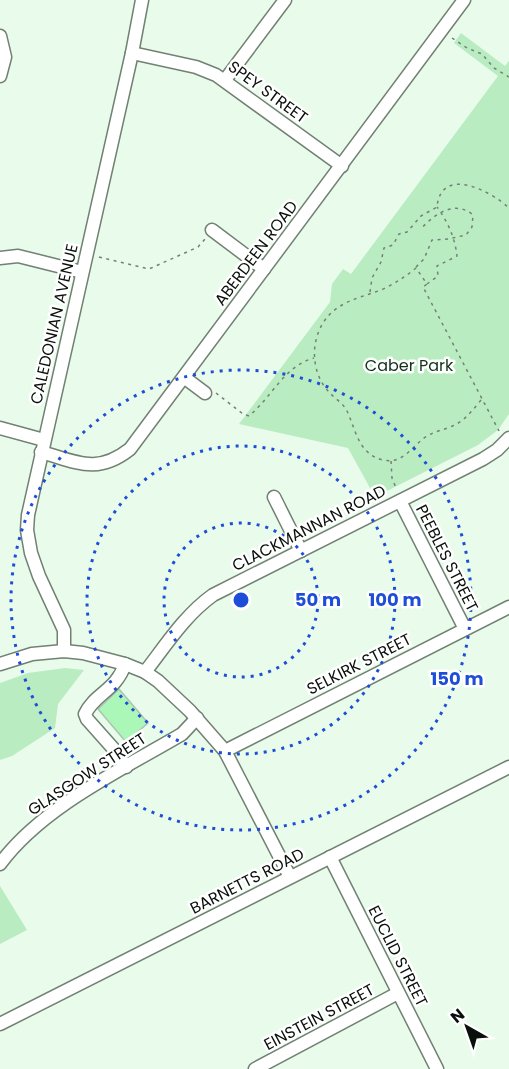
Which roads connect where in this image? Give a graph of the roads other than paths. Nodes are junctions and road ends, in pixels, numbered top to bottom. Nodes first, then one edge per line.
1 (142, 0) edge
2 (285, 0) edge
3 (464, 0) edge
4 (0, 36) edge
5 (132, 53) junction
6 (0, 76) edge
7 (225, 80) junction
8 (342, 166) junction
9 (212, 230) dead end
10 (0, 258) edge
11 (264, 269) junction
12 (82, 272) junction
13 (184, 378) junction
14 (210, 393) road end
15 (0, 428) edge
16 (504, 435) edge
17 (43, 446) junction
18 (274, 497) dead end
19 (400, 501) junction
20 (301, 551) junction
21 (509, 607) edge
22 (465, 629) junction
23 (64, 651) junction
24 (0, 664) edge
25 (125, 664) junction
26 (145, 672) junction
27 (197, 718) junction
28 (225, 751) junction
29 (126, 767) junction
30 (509, 767) edge
31 (330, 857) junction
32 (0, 864) edge
33 (290, 877) junction
34 (398, 993) junction
35 (0, 1024) edge
36 (255, 1069) edge
37 (437, 1069) edge

1 - 5 street, CALEDONIAN AVENUE
2 - 7 street
3 - 8 street, ABERDEEN ROAD
4 - 6 street
5 - 7 street, SPEY STREET
5 - 12 street, CALEDONIAN AVENUE
7 - 8 street, SPEY STREET
8 - 11 street, ABERDEEN ROAD
9 - 11 street
10 - 12 street
11 - 13 street, ABERDEEN ROAD
12 - 17 street, CALEDONIAN AVENUE
13 - 14 street
13 - 17 street, ABERDEEN ROAD
15 - 17 street, ABERDEEN ROAD
16 - 19 street, CLACKMANNAN ROAD
17 - 23 street, CALEDONIAN AVENUE
18 - 20 street
19 - 20 street, CLACKMANNAN ROAD
19 - 22 street, PEEBLES STREET
20 - 26 street, CLACKMANNAN ROAD
21 - 22 street, SELKIRK STREET
22 - 28 street, SELKIRK STREET
23 - 24 street
23 - 25 street
25 - 26 street
25 - 29 street
26 - 27 street
27 - 28 street
27 - 29 street, GLASGOW STREET
28 - 33 street
29 - 32 street, GLASGOW STREET
30 - 31 street, BARNETTS ROAD
31 - 33 street, BARNETTS ROAD
31 - 34 street, EUCLID STREET
33 - 35 street, BARNETTS ROAD
34 - 36 street, EINSTEIN STREET
34 - 37 street, EUCLID STREET

